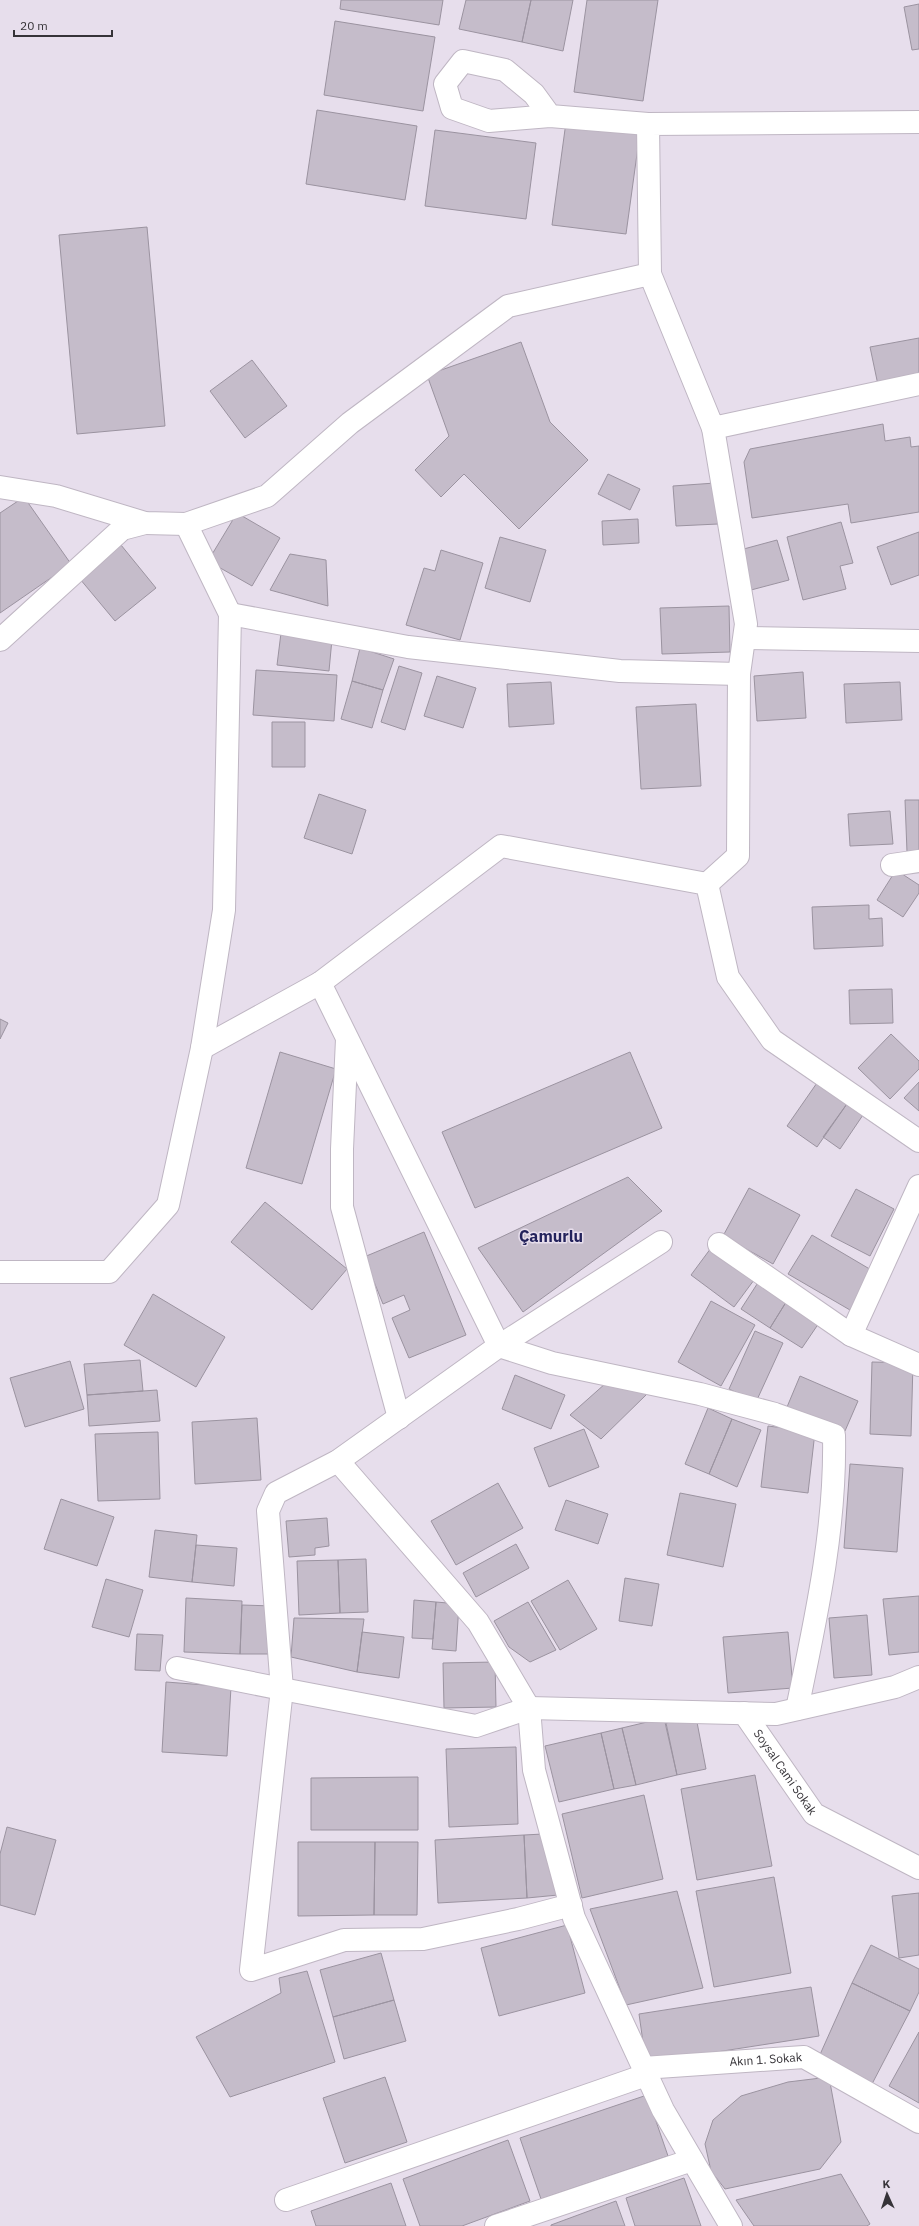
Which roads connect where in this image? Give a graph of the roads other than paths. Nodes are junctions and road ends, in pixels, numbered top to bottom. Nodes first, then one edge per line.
1 (550, 116) dead end
2 (919, 122) edge
3 (648, 124) junction
4 (650, 274) junction
5 (919, 384) edge
6 (713, 428) junction
7 (0, 487) edge
8 (145, 523) junction
9 (186, 524) junction
10 (230, 614) junction
11 (745, 638) junction
12 (0, 640) edge
13 (919, 641) edge
14 (740, 674) junction
15 (919, 861) edge
16 (892, 865) dead end
17 (707, 884) junction
18 (320, 983) junction
19 (347, 1038) junction
20 (202, 1048) junction
21 (919, 1141) edge
22 (919, 1186) edge
23 (661, 1242) dead end
24 (718, 1244) dead end
25 (0, 1272) edge
26 (851, 1335) junction
27 (499, 1346) junction
28 (919, 1365) edge
29 (399, 1418) junction
30 (338, 1461) junction
31 (177, 1668) dead end
32 (919, 1677) edge
33 (282, 1689) junction
34 (529, 1708) junction
35 (797, 1709) junction
36 (744, 1713) junction
37 (919, 1868) edge
38 (570, 1905) junction
39 (645, 2072) junction
40 (919, 2122) edge
41 (692, 2160) junction
42 (286, 2200) dead end
43 (496, 2226) edge
44 (731, 2226) edge

1 - 3 street
2 - 3 street
3 - 4 street
4 - 6 street
4 - 9 street
5 - 6 street
6 - 11 street
7 - 8 street
8 - 9 street
8 - 12 street
9 - 10 street
10 - 14 street
10 - 20 street
11 - 13 street
11 - 14 street
14 - 17 street
15 - 16 street
17 - 18 street
17 - 21 street
18 - 19 street
18 - 20 street
19 - 27 street
19 - 29 street
20 - 25 street
22 - 26 street
23 - 27 street
24 - 26 street
26 - 28 street
27 - 29 street
27 - 35 street
29 - 30 street
30 - 33 street
30 - 34 street
31 - 33 street
32 - 35 street
33 - 34 street
33 - 38 street
34 - 36 street
34 - 38 street
35 - 36 street
36 - 37 street, Soysal Cami Sokak
38 - 39 street
39 - 40 street, Akın 1. Sokak
39 - 41 street
39 - 42 street, Akın 1. Sokak
41 - 43 street
41 - 44 street

